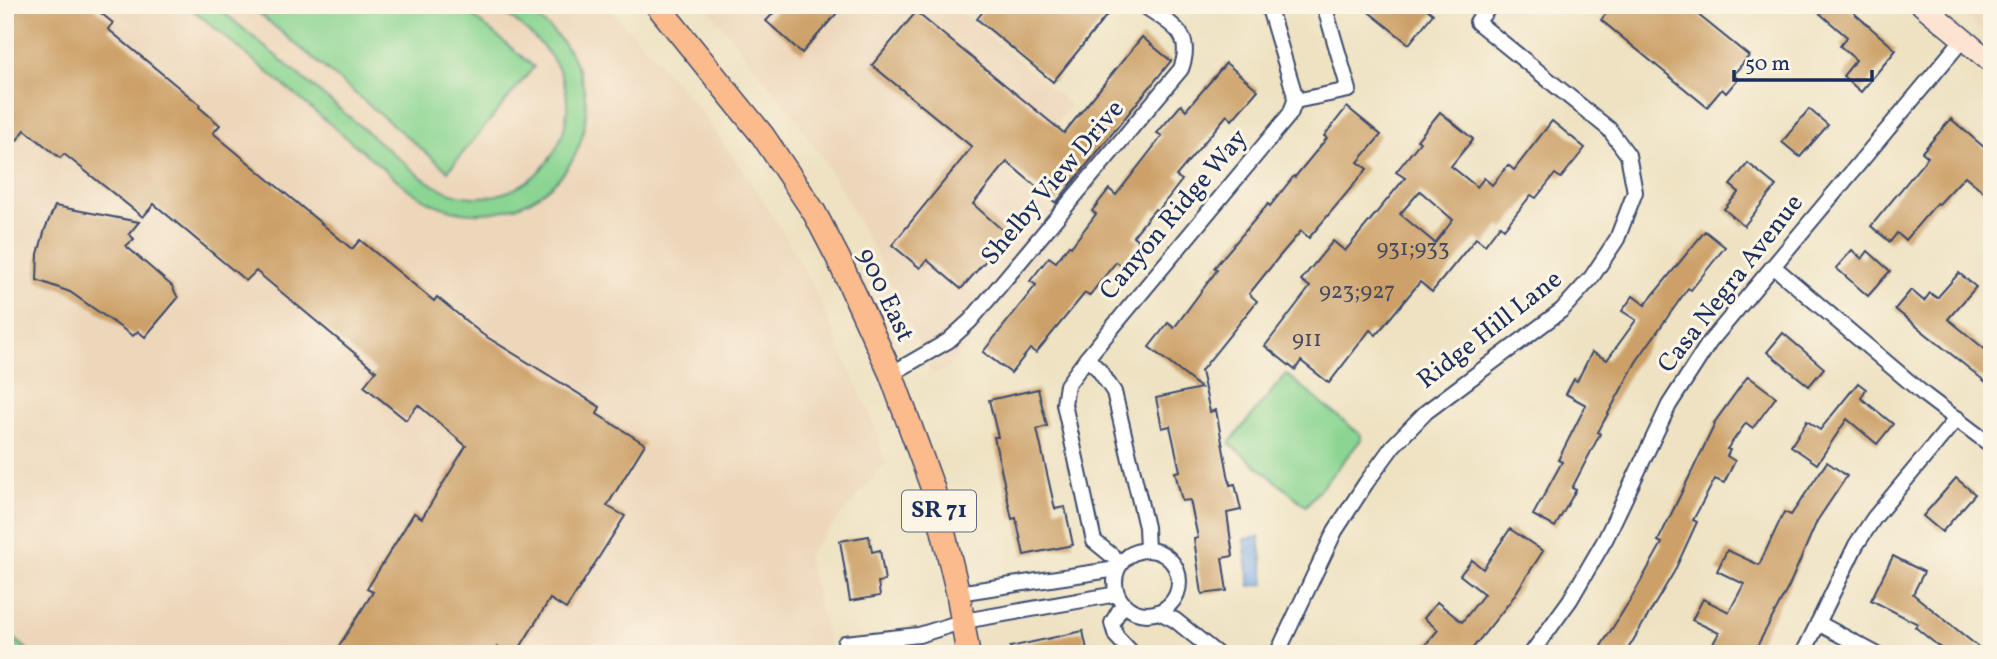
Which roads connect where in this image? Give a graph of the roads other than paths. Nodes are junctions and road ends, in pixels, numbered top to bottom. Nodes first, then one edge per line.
1 (657, 5) edge
2 (1143, 5) edge
3 (1268, 5) edge
4 (1324, 5) edge
5 (1491, 5) edge
6 (1922, 5) edge
7 (1963, 39) junction
8 (1992, 63) edge
9 (1294, 101) junction
10 (1773, 267) junction
11 (1087, 358) junction
12 (891, 374) junction
13 (1957, 418) junction
14 (1992, 446) edge
15 (1147, 549) junction
16 (1119, 566) junction
17 (958, 593) junction
18 (1120, 599) junction
19 (1159, 612) junction
20 (964, 621) junction
21 (1818, 623) junction
22 (844, 654) edge
23 (968, 654) edge
24 (1133, 654) edge
25 (1217, 654) edge
26 (1277, 654) edge
27 (1531, 654) edge
28 (1803, 654) edge
29 (1876, 654) edge

1 - 12 main road, 900 East / SR 71
2 - 12 street, Shelby View Drive
3 - 9 street
4 - 9 street
5 - 26 street, Ridge Hill Lane
6 - 7 street
7 - 8 street
7 - 10 street, Casa Negra Avenue
9 - 11 street, Canyon Ridge Way
10 - 13 street
10 - 27 street, Casa Negra Avenue
11 - 15 street
11 - 16 street, Canyon Ridge Way
12 - 17 main road, 900 East / SR 71
13 - 14 street
13 - 21 street
15 - 16 street
15 - 19 street
16 - 17 street
16 - 18 street
17 - 20 main road, 900 East / SR 71
18 - 19 street
18 - 20 street
18 - 24 street
19 - 25 street
20 - 22 street
20 - 23 main road, 900 East / SR 71
21 - 28 street
21 - 29 street

